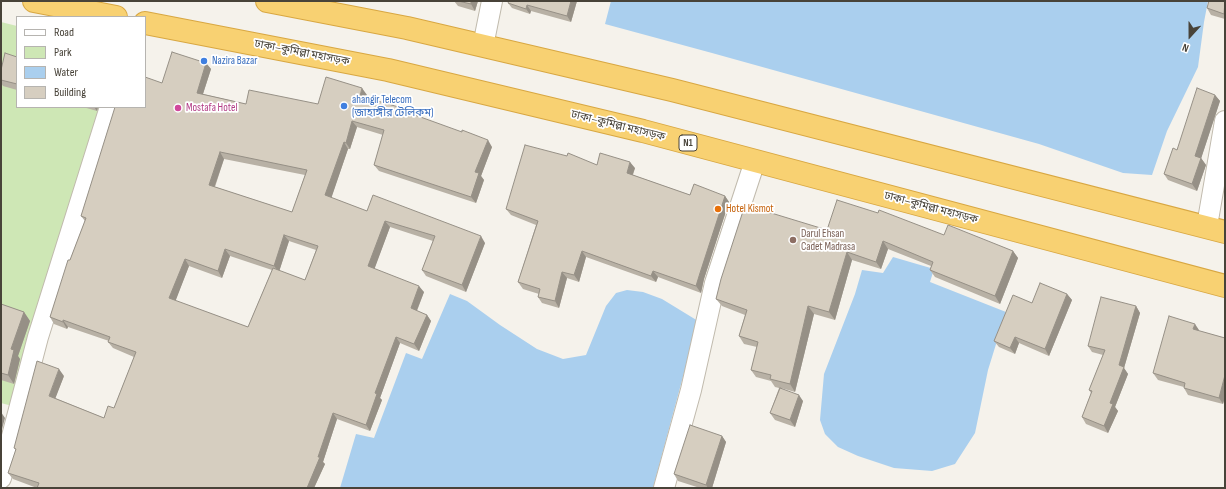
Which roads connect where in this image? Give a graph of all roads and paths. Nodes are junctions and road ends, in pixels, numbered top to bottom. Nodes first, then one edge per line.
1 (34, 1) edge
2 (267, 1) edge
3 (492, 1) edge
4 (111, 16) edge
5 (146, 23) edge
6 (482, 46) junction
7 (110, 108) edge
8 (1225, 121) edge
9 (756, 161) junction
10 (1216, 229) edge
11 (1225, 286) edge
12 (1, 478) edge
13 (664, 488) edge

1 - 4 highway
2 - 6 highway
3 - 6 street
5 - 9 highway, ঢাকা–কুমিল্লা মহাসড়ক / N1
6 - 10 highway
7 - 12 street
8 - 10 street
9 - 11 highway, ঢাকা–কুমিল্লা মহাসড়ক / N1
9 - 13 street

